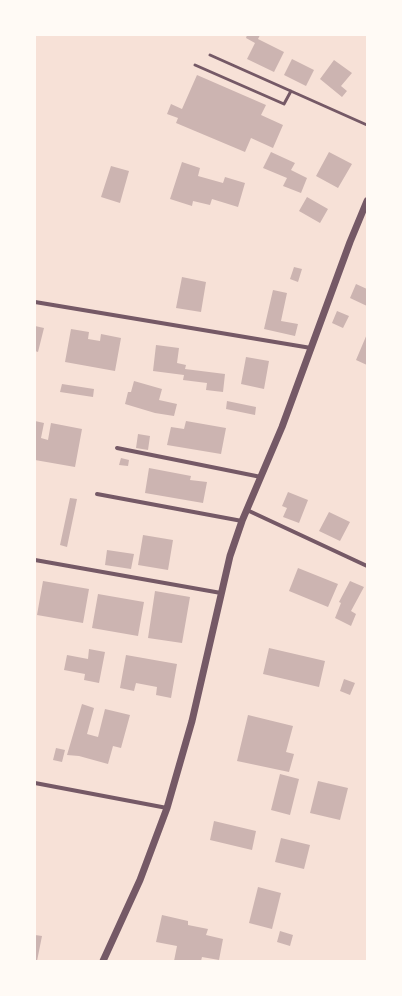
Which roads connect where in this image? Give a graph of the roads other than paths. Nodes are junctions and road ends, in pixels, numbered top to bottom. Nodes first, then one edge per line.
1 (210, 55) dead end
2 (196, 65) dead end
3 (291, 91) junction
4 (367, 125) edge
5 (367, 201) edge
6 (35, 302) edge
7 (310, 348) junction
8 (117, 448) dead end
9 (261, 477) junction
10 (97, 494) dead end
11 (247, 510) junction
12 (242, 521) junction
13 (35, 560) edge
14 (367, 566) edge
15 (221, 593) junction
16 (35, 784) edge
17 (167, 808) junction
18 (102, 961) edge

1 - 3 lane
2 - 3 lane
3 - 4 lane
5 - 7 street
6 - 7 street
7 - 9 street
8 - 9 street
9 - 11 street
10 - 12 street
11 - 12 street
11 - 14 street
12 - 15 street
13 - 15 street
15 - 17 street
16 - 17 street
17 - 18 street

